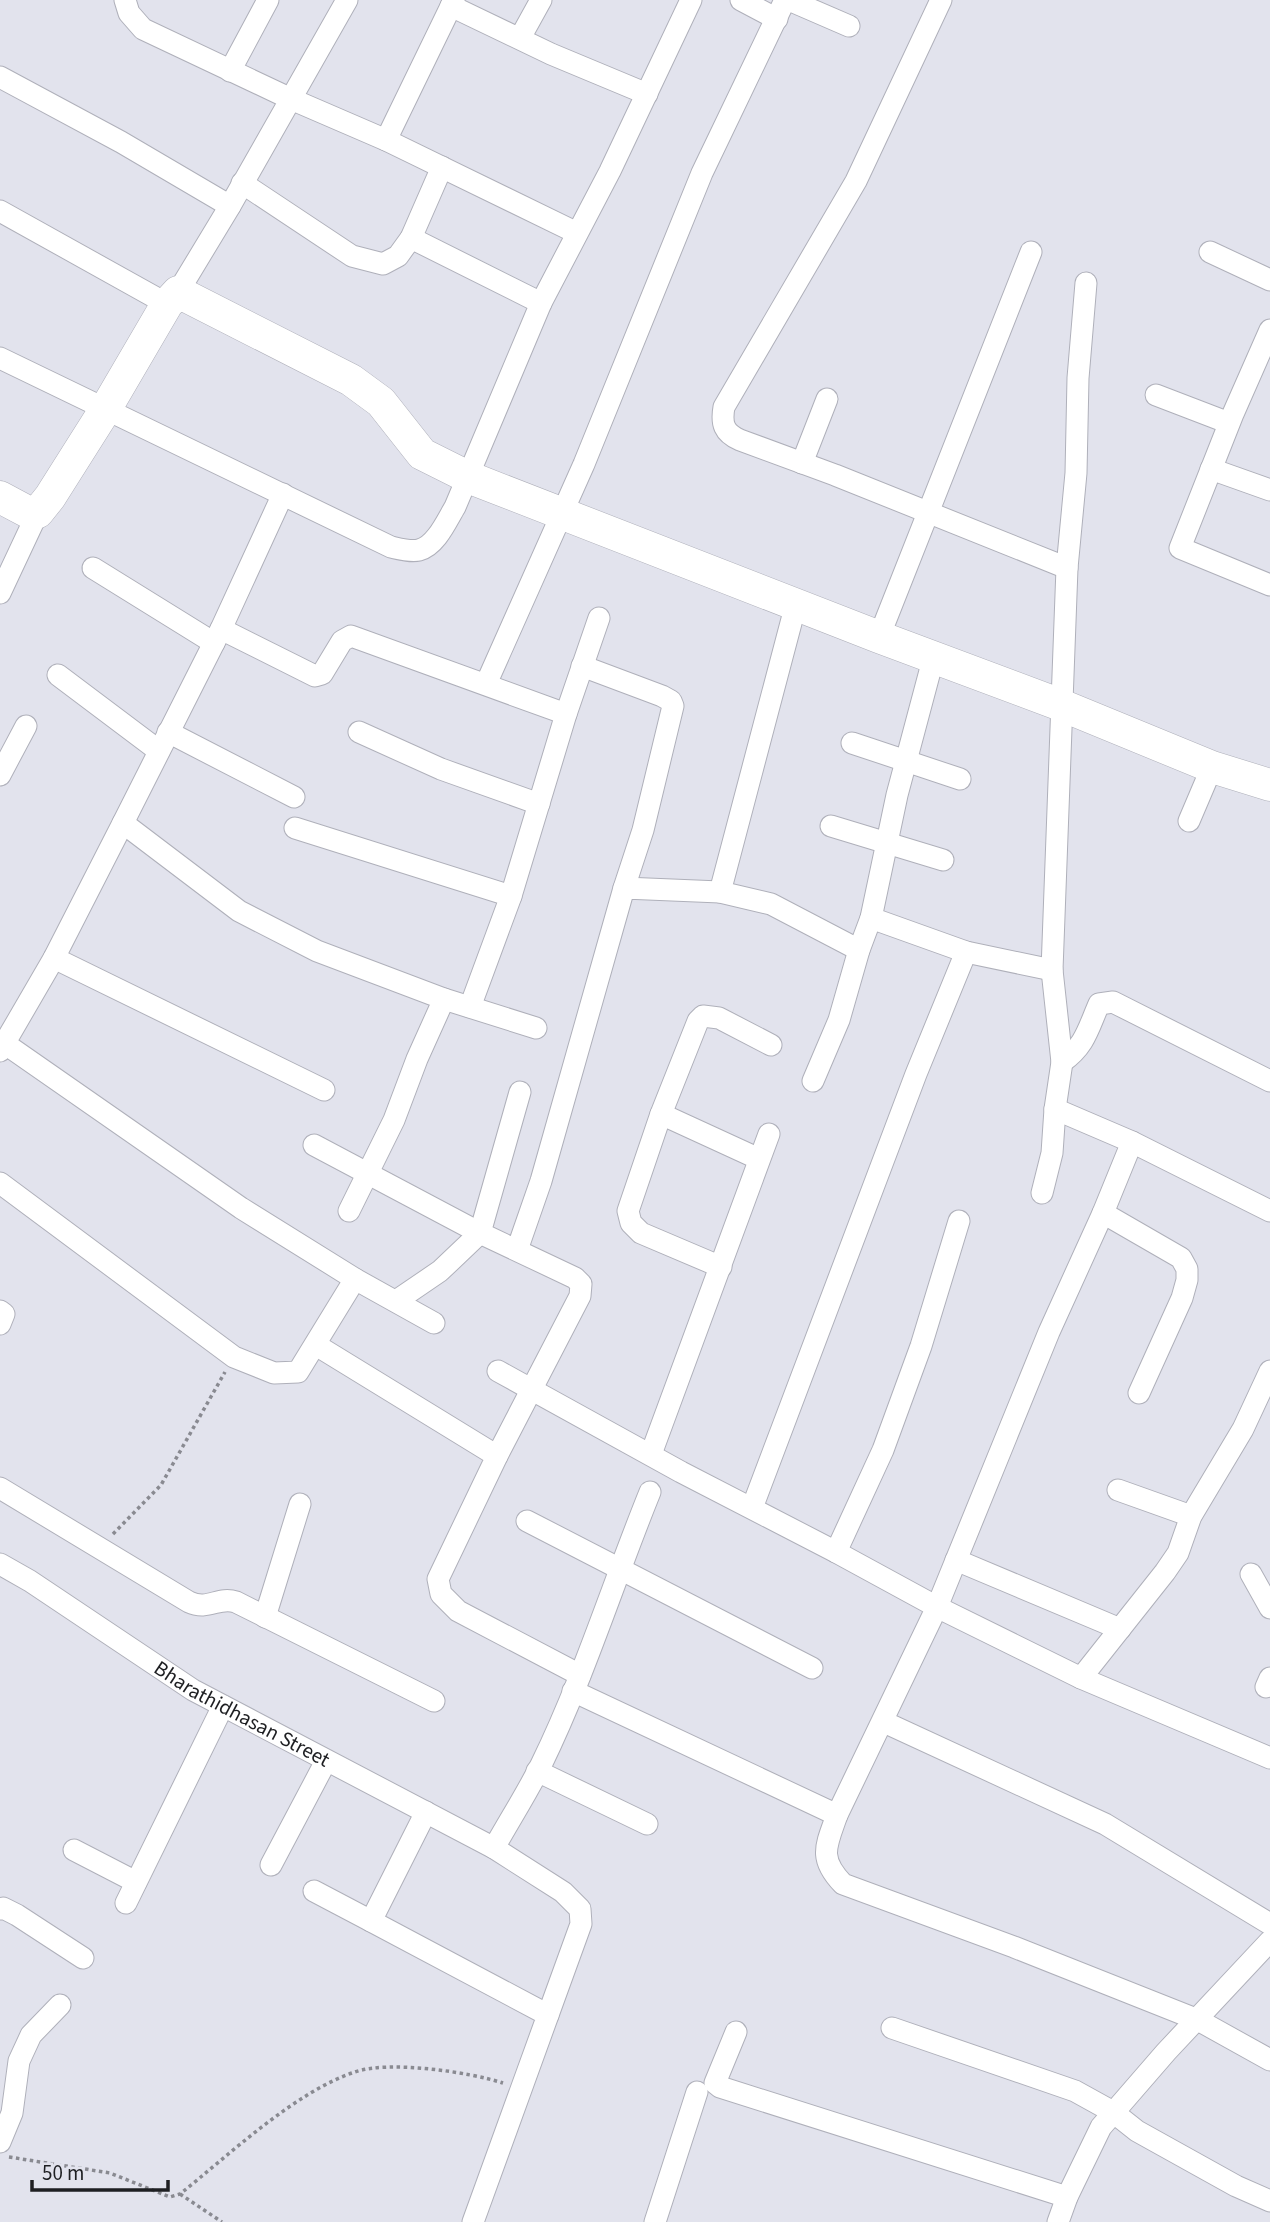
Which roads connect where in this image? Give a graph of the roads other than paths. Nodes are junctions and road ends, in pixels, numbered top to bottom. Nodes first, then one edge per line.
1 (125, 0) edge
2 (268, 0) edge
3 (347, 0) edge
4 (541, 0) edge
5 (691, 0) edge
6 (741, 0) edge
7 (941, 0) edge
8 (453, 3) edge
9 (784, 6) edge
10 (849, 26) dead end
11 (520, 38) junction
12 (230, 71) junction
13 (0, 76) edge
14 (647, 94) junction
15 (291, 99) junction
16 (386, 141) junction
17 (442, 167) junction
18 (242, 183) junction
19 (230, 206) junction
20 (0, 211) edge
21 (577, 233) junction
22 (411, 238) junction
23 (1031, 251) dead end
24 (1210, 252) dead end
25 (1270, 280) edge
26 (1086, 283) dead end
27 (172, 298) junction
28 (541, 303) junction
29 (1270, 330) edge
30 (0, 358) edge
31 (1156, 395) dead end
32 (827, 399) dead end
33 (105, 410) junction
34 (1229, 423) junction
35 (802, 463) junction
36 (1211, 469) junction
37 (468, 477) junction
38 (1270, 490) edge
39 (283, 494) junction
40 (0, 497) edge
41 (38, 512) junction
42 (562, 514) junction
43 (928, 514) junction
44 (93, 568) dead end
45 (1067, 568) junction
46 (1270, 585) edge
47 (0, 593) edge
48 (796, 604) junction
49 (598, 618) dead end
50 (217, 636) junction
51 (879, 637) junction
52 (934, 656) junction
53 (582, 666) junction
54 (58, 675) dead end
55 (486, 684) junction
56 (1060, 705) junction
57 (566, 714) junction
58 (26, 726) dead end
59 (359, 732) dead end
60 (164, 742) junction
61 (852, 743) dead end
62 (906, 761) junction
63 (1212, 767) junction
64 (0, 775) edge
65 (960, 779) dead end
66 (1270, 785) edge
67 (294, 797) dead end
68 (539, 804) junction
69 (1189, 821) dead end
70 (123, 823) junction
71 (831, 826) dead end
72 (295, 828) dead end
73 (887, 844) junction
74 (943, 860) dead end
75 (624, 888) junction
76 (720, 892) junction
77 (511, 896) junction
78 (871, 918) junction
79 (859, 950) junction
80 (965, 952) junction
81 (54, 958) junction
82 (1052, 970) junction
83 (444, 999) junction
84 (470, 1007) junction
85 (536, 1028) dead end
86 (771, 1045) dead end
87 (2, 1047) edge
88 (1062, 1062) junction
89 (813, 1081) dead end
90 (1270, 1081) edge
91 (324, 1090) dead end
92 (520, 1093) dead end
93 (1055, 1109) junction
94 (661, 1114) junction
95 (769, 1133) dead end
96 (1132, 1142) junction
97 (314, 1145) dead end
98 (759, 1159) junction
99 (369, 1173) junction
100 (0, 1184) edge
101 (1042, 1193) dead end
102 (349, 1211) dead end
103 (1270, 1211) edge
104 (1103, 1213) junction
105 (959, 1221) dead end
106 (480, 1233) junction
107 (517, 1250) junction
108 (721, 1267) junction
109 (355, 1279) junction
110 (396, 1301) junction
111 (0, 1311) edge
112 (434, 1323) dead end
113 (0, 1324) edge
114 (316, 1345) junction
115 (498, 1371) dead end
116 (1270, 1371) edge
117 (531, 1389) junction
118 (1139, 1393) dead end
119 (651, 1454) junction
120 (497, 1456) junction
121 (0, 1488) edge
122 (1118, 1490) dead end
123 (650, 1492) dead end
124 (300, 1504) dead end
125 (752, 1508) junction
126 (1191, 1516) junction
127 (527, 1521) dead end
128 (836, 1552) junction
129 (956, 1560) junction
130 (0, 1564) edge
131 (619, 1568) junction
132 (1251, 1574) dead end
133 (937, 1608) junction
134 (1270, 1608) edge
135 (265, 1617) junction
136 (1120, 1629) junction
137 (812, 1668) dead end
138 (1081, 1678) junction
139 (576, 1683) junction
140 (433, 1701) dead end
141 (223, 1706) junction
142 (884, 1722) junction
143 (1270, 1758) edge
144 (326, 1761) junction
145 (537, 1771) junction
146 (426, 1812) junction
147 (837, 1815) junction
148 (647, 1824) dead end
149 (494, 1849) junction
150 (74, 1850) dead end
151 (271, 1865) dead end
152 (136, 1882) junction
153 (314, 1891) dead end
154 (126, 1903) dead end
155 (0, 1909) edge
156 (371, 1921) junction
157 (1270, 1924) edge
158 (1270, 1941) edge
159 (83, 1958) dead end
160 (60, 2005) dead end
161 (548, 2015) junction
162 (1198, 2020) junction
163 (892, 2028) dead end
164 (736, 2032) dead end
165 (1270, 2060) edge
166 (697, 2092) dead end
167 (1112, 2112) junction
168 (3, 2130) edge
169 (1067, 2197) junction
170 (1270, 2201) edge
171 (1062, 2221) edge
172 (473, 2222) edge
173 (654, 2222) edge

1 - 12 street
2 - 12 street
3 - 15 street
4 - 11 street
5 - 14 street
6 - 9 street
7 - 35 street
8 - 11 street
8 - 16 street
9 - 10 street
9 - 42 street
11 - 14 street
12 - 15 street
13 - 19 street
14 - 21 street
15 - 16 street
15 - 18 street
16 - 17 street
17 - 21 street
17 - 22 street
18 - 19 street
18 - 22 street
19 - 27 street
20 - 27 street
21 - 28 street
22 - 28 street
23 - 43 street
24 - 25 street
26 - 45 street
27 - 33 street
27 - 37 street
28 - 37 street
29 - 34 street
30 - 33 street
31 - 34 street
32 - 35 street
33 - 39 street
33 - 41 street
34 - 36 street
35 - 43 street
36 - 38 street
36 - 46 street
37 - 39 street
37 - 42 street
39 - 50 street
40 - 41 street
41 - 47 street
42 - 48 street
42 - 55 street
43 - 45 street
43 - 51 street
44 - 50 street
45 - 56 street
48 - 51 street
48 - 76 street
49 - 53 street
50 - 55 street
50 - 60 street
51 - 52 street
52 - 56 street
52 - 62 street
53 - 57 street
53 - 75 street
54 - 60 street
55 - 57 street
56 - 63 street
56 - 82 street
57 - 68 street
58 - 64 street
59 - 68 street
60 - 67 street
60 - 70 street
61 - 62 street
62 - 65 street
62 - 73 street
63 - 66 street
63 - 69 street
68 - 77 street
70 - 81 street
70 - 83 street
71 - 73 street
72 - 77 street
73 - 74 street
73 - 78 street
75 - 76 street
75 - 107 street
76 - 79 street
77 - 84 street
78 - 79 street
78 - 80 street
79 - 89 street
80 - 82 street
80 - 125 street
81 - 87 street
81 - 91 street
82 - 88 street
83 - 84 street
83 - 99 street
84 - 85 street
86 - 94 street
87 - 109 street
88 - 90 street
88 - 93 street
92 - 106 street
93 - 96 street
93 - 101 street
94 - 98 street
94 - 108 street
95 - 98 street
96 - 103 street
96 - 104 street
97 - 99 street
98 - 108 street
99 - 102 street
99 - 106 street
100 - 114 street
104 - 118 street
104 - 129 street
105 - 128 street
106 - 107 street
106 - 110 street
107 - 117 street
108 - 119 street
109 - 110 street
109 - 114 street
110 - 112 street
111 - 113 street
114 - 120 street
115 - 117 street
116 - 126 street
117 - 119 street
117 - 120 street
119 - 125 street
120 - 139 street
121 - 135 street
122 - 126 street
123 - 131 street
124 - 135 street
125 - 128 street
126 - 136 street
127 - 131 street
128 - 133 street
129 - 133 street
129 - 136 street
130 - 141 street, Bharathidhasan Street
131 - 137 street
131 - 139 street
132 - 134 street
133 - 138 street
133 - 142 street
135 - 140 street
136 - 138 street
138 - 143 street
139 - 145 street
139 - 147 street
141 - 144 street, Bharathidhasan Street
141 - 152 street
142 - 147 street
142 - 157 street
144 - 146 street, Bharathidhasan Street
144 - 151 street
145 - 148 street
145 - 149 street
146 - 149 street, Bharathidhasan Street
146 - 156 street
147 - 162 street
149 - 161 street, Bharathidhasan Street
150 - 152 street
152 - 154 street
153 - 156 street
155 - 159 street
156 - 161 street
158 - 162 street
160 - 168 street
161 - 172 street
162 - 165 street
162 - 167 street
163 - 167 street
164 - 169 street
166 - 173 street
167 - 169 street
167 - 170 street
169 - 171 street

